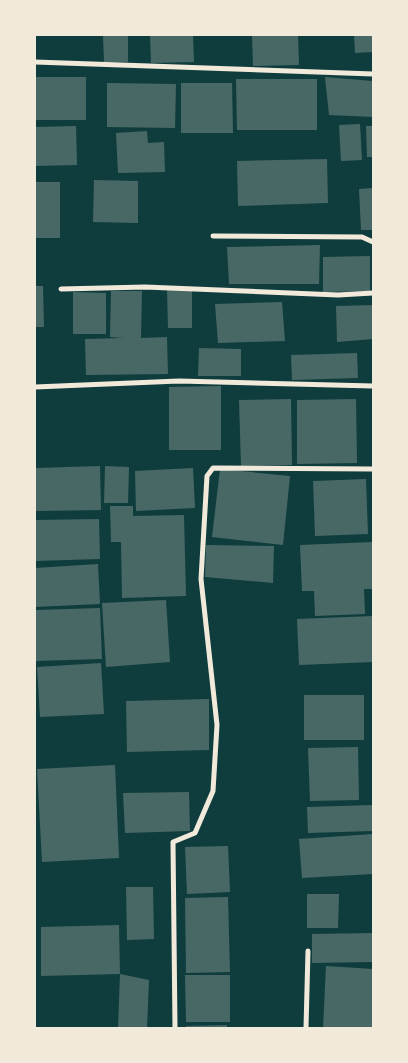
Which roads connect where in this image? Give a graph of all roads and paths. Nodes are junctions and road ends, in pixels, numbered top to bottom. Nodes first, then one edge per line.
1 (35, 62) edge
2 (373, 74) edge
3 (212, 236) dead end
4 (373, 242) edge
5 (60, 288) dead end
6 (373, 293) edge
7 (373, 386) edge
8 (35, 387) edge
9 (373, 469) edge
10 (308, 951) dead end
11 (175, 1028) edge
12 (306, 1028) edge

1 - 2 street
3 - 4 street
5 - 6 street
7 - 8 street
9 - 11 street
10 - 12 street

